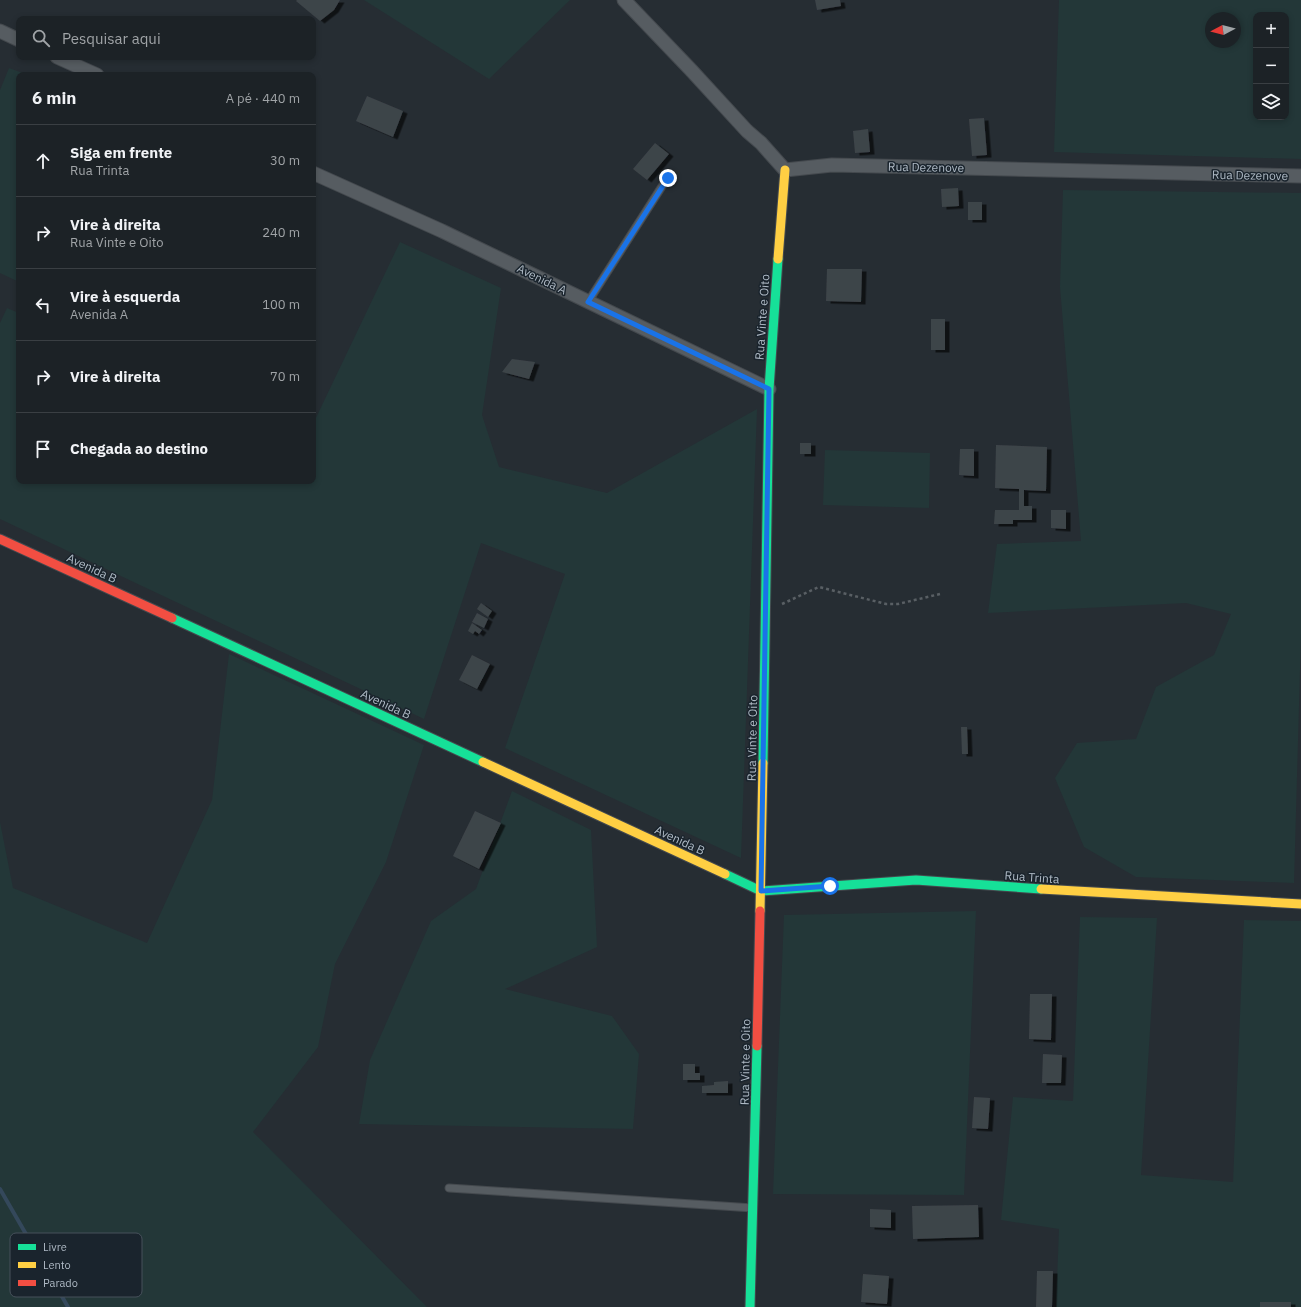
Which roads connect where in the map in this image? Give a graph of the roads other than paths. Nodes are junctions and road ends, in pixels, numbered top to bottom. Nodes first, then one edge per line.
1 (624, 0) edge
2 (0, 31) edge
3 (16, 39) edge
4 (64, 60) edge
5 (90, 72) edge
6 (785, 170) junction
7 (316, 174) edge
8 (1301, 176) edge
9 (668, 178) dead end
10 (588, 302) junction
11 (769, 389) junction
12 (0, 539) edge
13 (761, 891) junction
14 (1301, 904) edge
15 (448, 1188) dead end
16 (753, 1208) junction
17 (750, 1307) edge

1 - 6 street
2 - 3 street
4 - 5 street
6 - 8 street, Rua Dezenove
6 - 11 street, Rua Vinte e Oito
7 - 10 street, Avenida A
9 - 10 lane
10 - 11 street, Avenida A
11 - 13 street, Rua Vinte e Oito
12 - 13 street, Avenida B
13 - 14 street, Rua Trinta
13 - 16 street, Rua Vinte e Oito
15 - 16 lane
16 - 17 street, Rua Vinte e Oito

